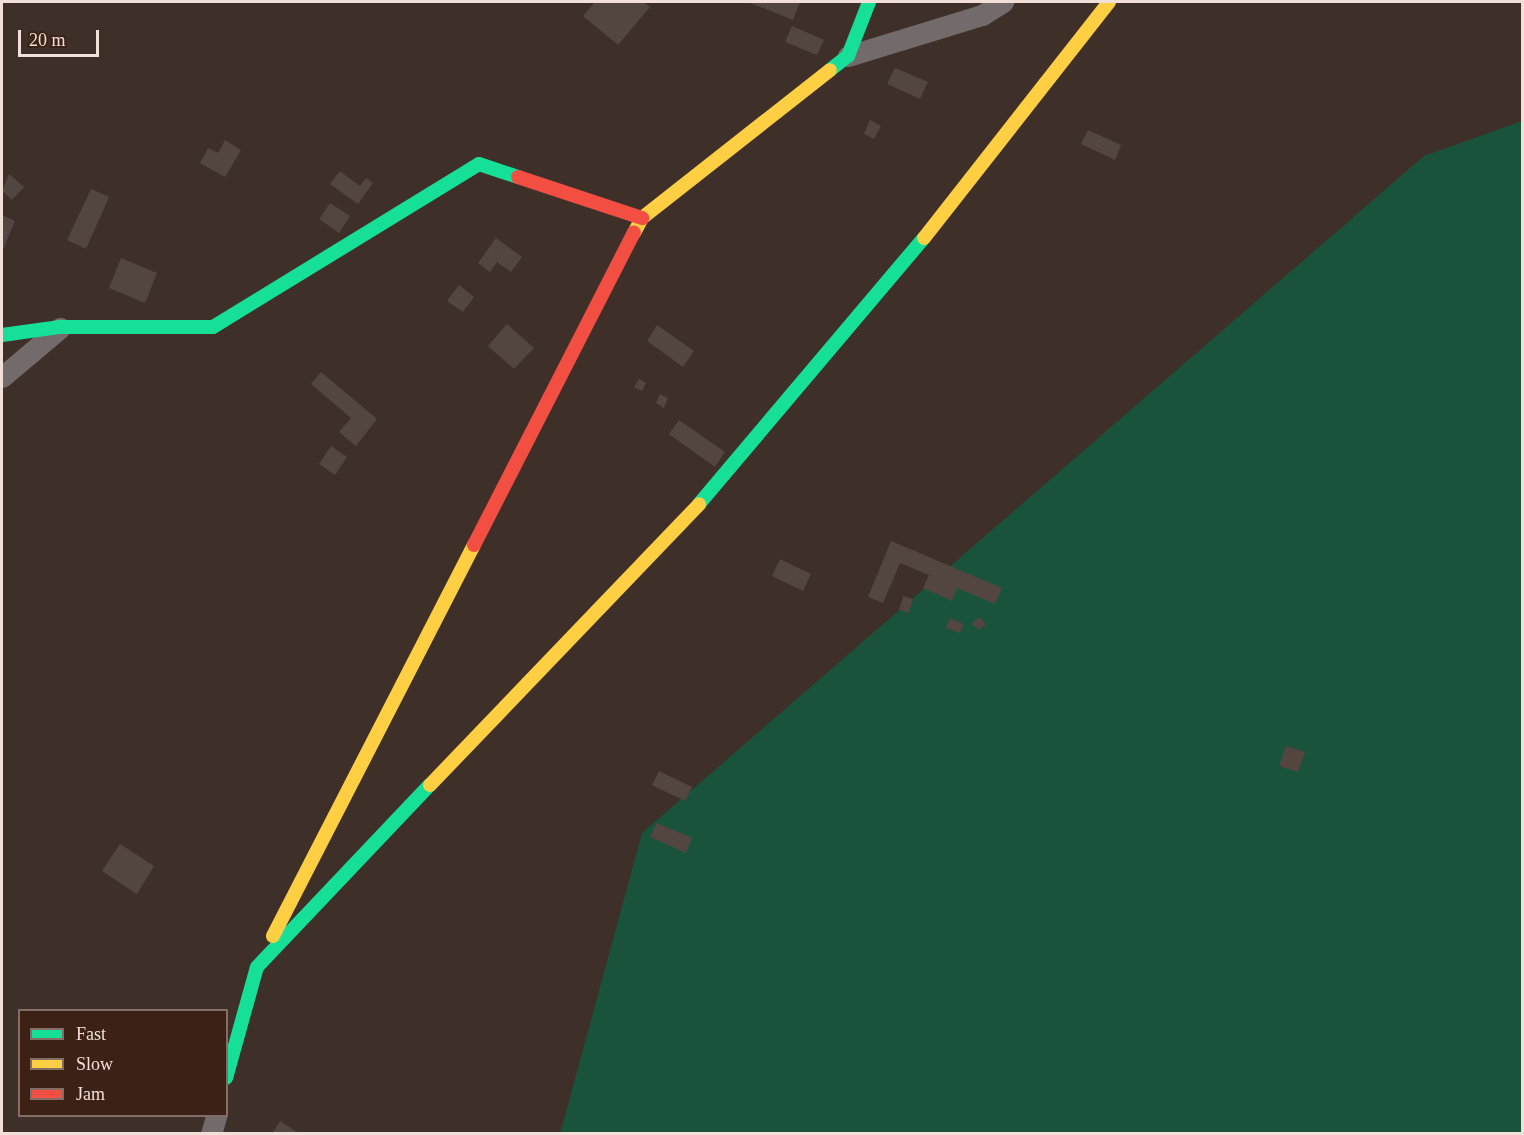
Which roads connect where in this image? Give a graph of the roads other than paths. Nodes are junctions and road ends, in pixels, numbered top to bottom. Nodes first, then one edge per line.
1 (869, 2) edge
2 (1003, 2) edge
3 (1109, 2) edge
4 (848, 56) junction
5 (642, 219) junction
6 (60, 327) junction
7 (2, 335) edge
8 (2, 377) edge
9 (257, 967) junction
10 (228, 1071) edge
11 (216, 1117) edge
12 (211, 1134) edge

1 - 4 street
2 - 4 street
3 - 9 street
4 - 5 street
5 - 6 street
5 - 9 street
6 - 7 street
6 - 8 street
9 - 10 street
11 - 12 street

